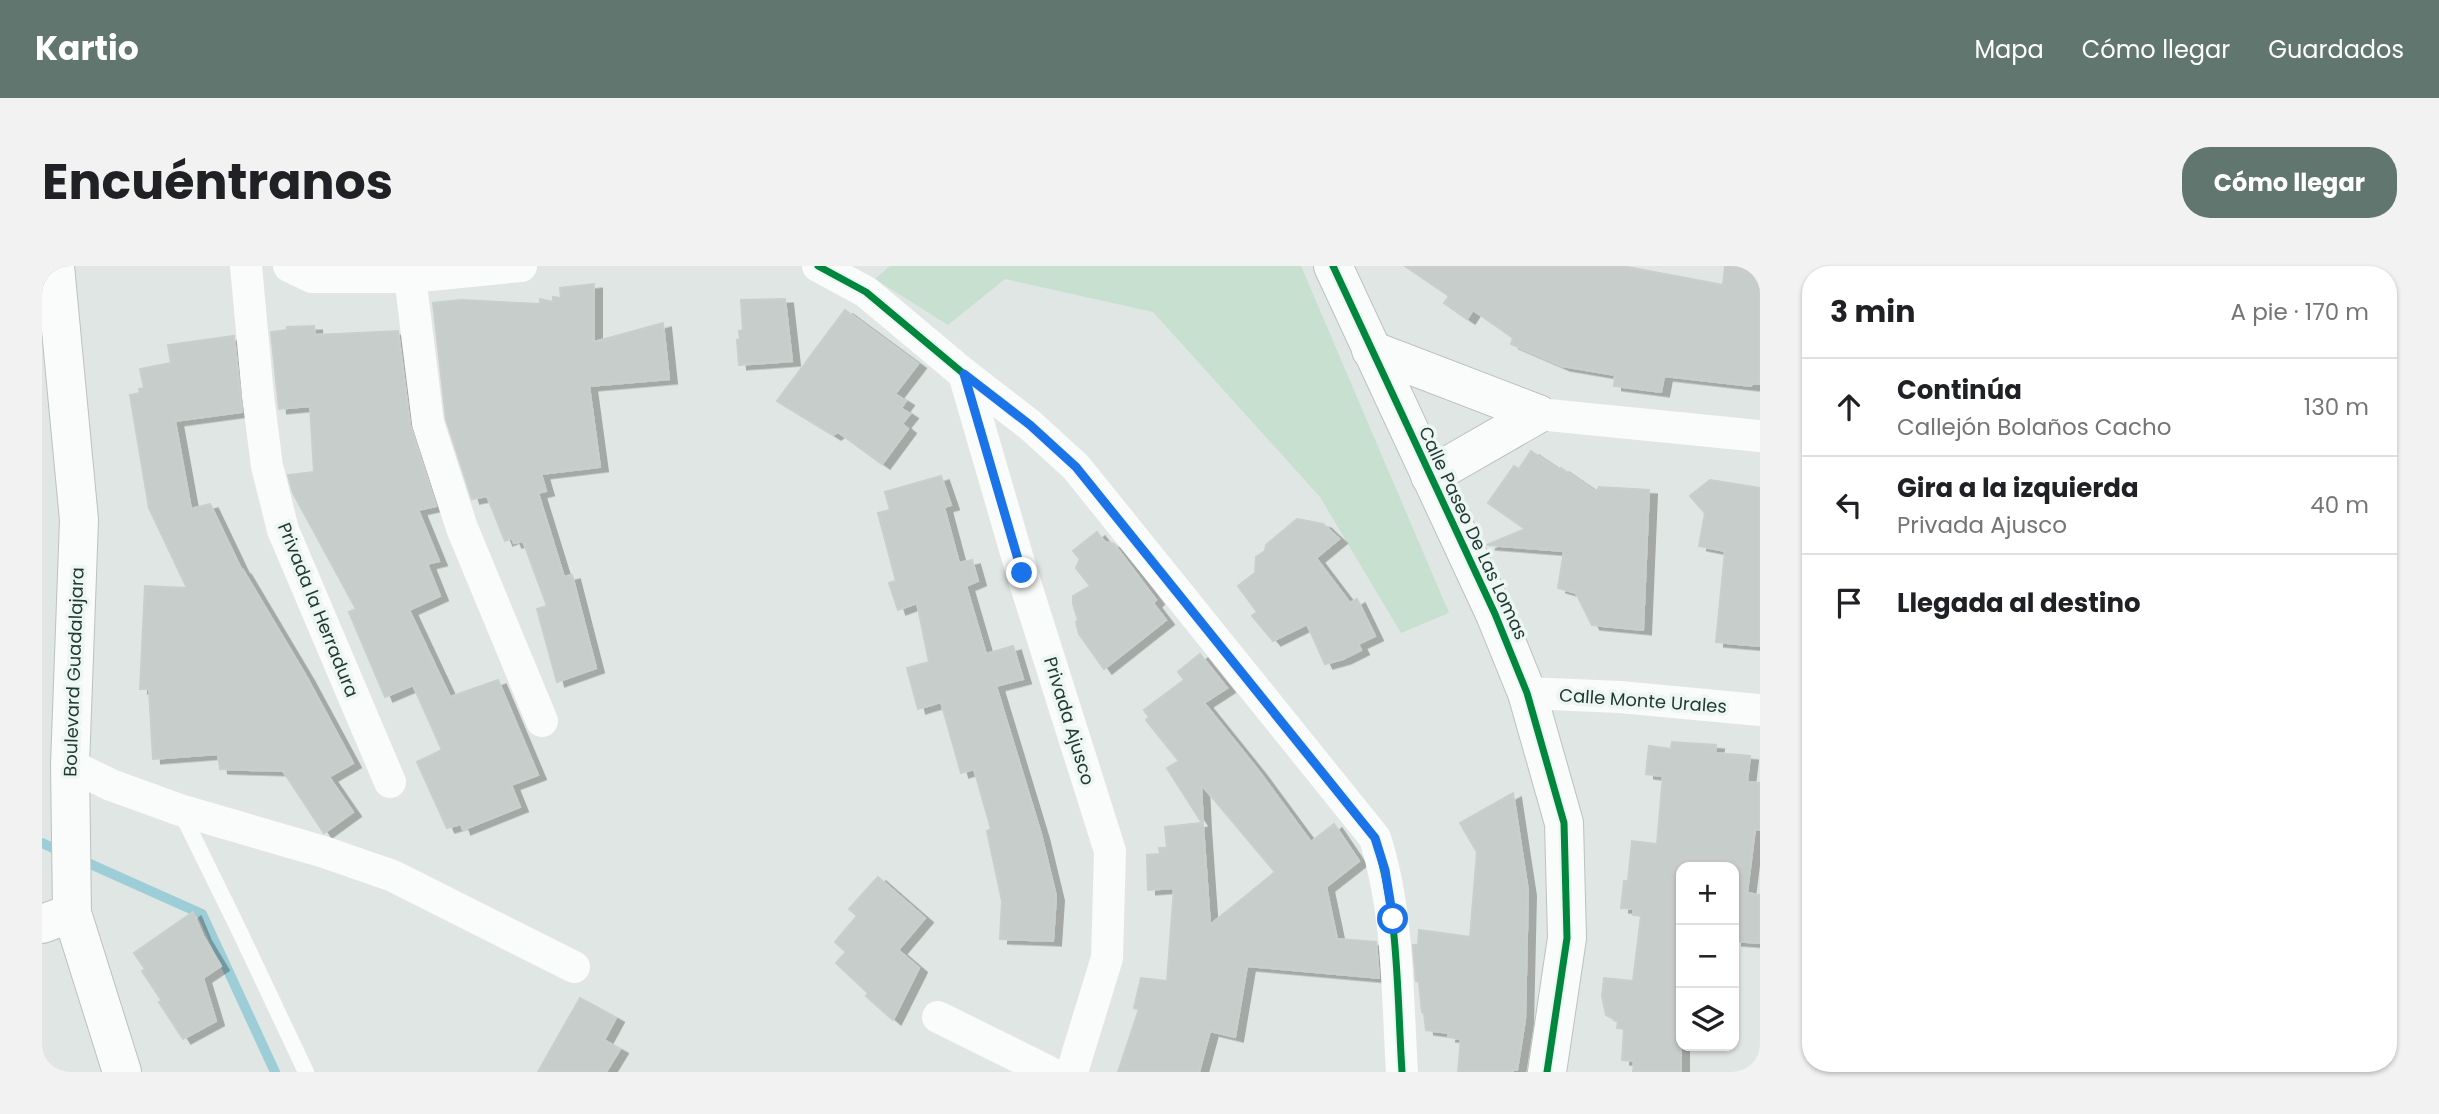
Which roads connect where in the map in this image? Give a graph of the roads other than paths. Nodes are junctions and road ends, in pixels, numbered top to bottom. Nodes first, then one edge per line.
1 (55, 266) edge
2 (246, 266) edge
3 (289, 266) edge
4 (522, 266) edge
5 (818, 266) edge
6 (1333, 266) edge
7 (410, 277) junction
8 (1371, 350) junction
9 (964, 374) junction
10 (1538, 414) junction
11 (1760, 436) edge
12 (1430, 476) junction
13 (1527, 693) junction
14 (1760, 710) edge
15 (542, 721) dead end
16 (70, 765) junction
17 (390, 782) dead end
18 (180, 810) junction
19 (62, 906) edge
20 (574, 967) dead end
21 (938, 1017) dead end
22 (122, 1072) edge
23 (306, 1072) edge
24 (1049, 1072) edge
25 (1072, 1072) edge
26 (1402, 1072) edge
27 (1547, 1072) edge

1 - 16 street, Boulevard Guadalajara
2 - 17 street, Privada la Herradura
3 - 7 street
4 - 7 street
5 - 9 street
6 - 8 street, Calle Paseo De Las Lomas
7 - 15 street
8 - 10 street
8 - 12 street, Calle Paseo De Las Lomas
9 - 25 street, Privada Ajusco
9 - 26 street
10 - 11 street
10 - 12 street
12 - 13 street, Calle Paseo De Las Lomas
13 - 14 street, Calle Monte Urales
13 - 27 street, Calle Paseo De Las Lomas
16 - 18 street
16 - 19 street, Boulevard Guadalajara
18 - 20 street
18 - 23 lane
19 - 22 street, Boulevard Guadalajara
21 - 24 street

